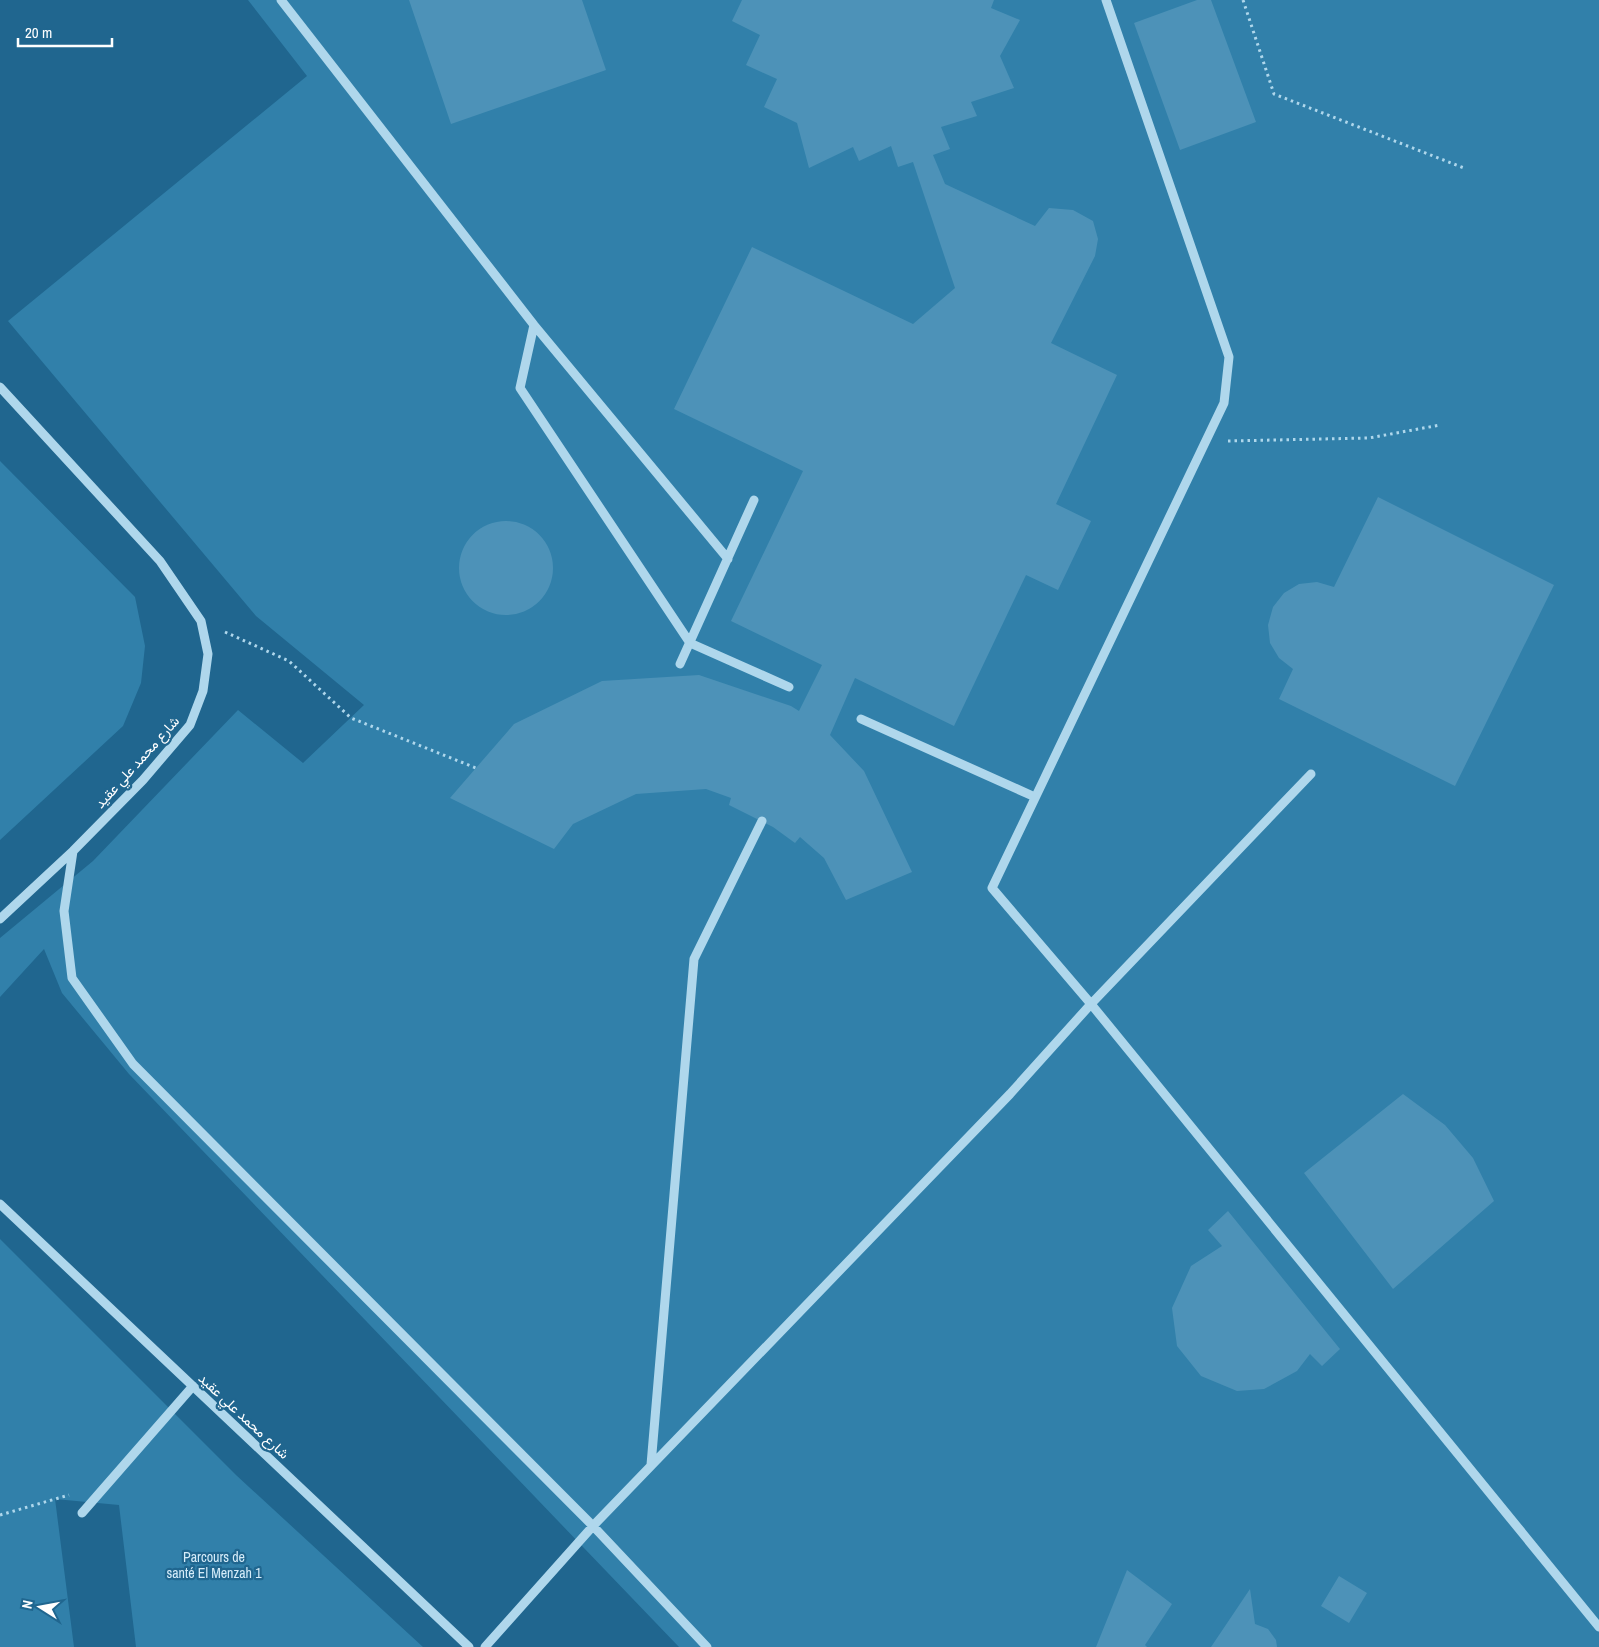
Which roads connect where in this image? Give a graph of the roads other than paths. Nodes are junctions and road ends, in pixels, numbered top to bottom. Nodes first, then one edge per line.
1 (281, 0) edge
2 (1106, 0) edge
3 (534, 326) junction
4 (0, 387) edge
5 (754, 500) dead end
6 (728, 559) junction
7 (690, 643) junction
8 (680, 664) dead end
9 (789, 687) dead end
10 (861, 720) dead end
11 (1311, 774) dead end
12 (1035, 797) junction
13 (762, 821) dead end
14 (73, 851) junction
15 (0, 919) edge
16 (1092, 1004) junction
17 (0, 1204) edge
18 (193, 1386) junction
19 (651, 1464) junction
20 (82, 1513) dead end
21 (593, 1526) junction
22 (1599, 1627) edge
23 (470, 1647) edge
24 (486, 1647) edge
25 (707, 1647) edge

1 - 3 street
2 - 12 street
3 - 6 street
3 - 7 street
4 - 14 street, شارع محمد علي عقيد
5 - 6 street
6 - 7 street
7 - 8 street
7 - 9 street
10 - 12 street
11 - 16 street
12 - 16 street
13 - 19 street
14 - 15 street, شارع محمد علي عقيد
14 - 21 street
16 - 19 street
16 - 22 street
17 - 18 street, شارع محمد علي عقيد
18 - 20 street
18 - 23 street, شارع محمد علي عقيد
19 - 21 street
21 - 24 street
21 - 25 street

